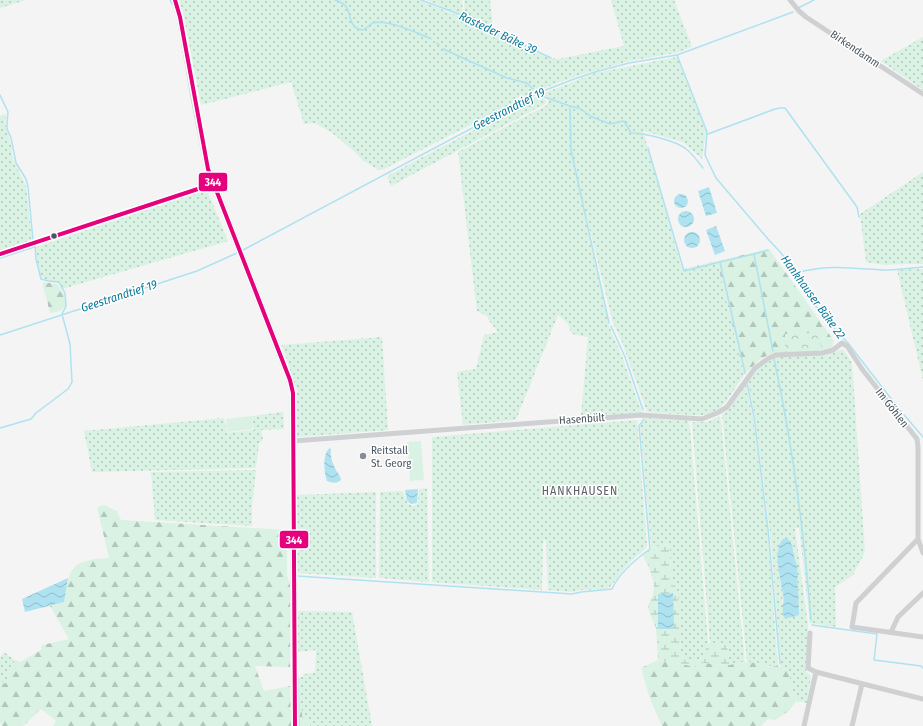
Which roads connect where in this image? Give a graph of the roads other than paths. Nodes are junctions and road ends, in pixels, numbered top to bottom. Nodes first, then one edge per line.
1 (175, 0) edge
2 (790, 0) edge
3 (923, 94) edge
4 (213, 184) junction
5 (0, 254) edge
6 (842, 343) joint
7 (293, 441) junction
8 (918, 539) junction
9 (923, 553) edge
10 (923, 592) edge
11 (891, 632) junction
12 (810, 633) dead end
13 (923, 637) edge
14 (816, 672) junction
15 (862, 684) junction
16 (923, 699) edge
17 (295, 726) edge
18 (804, 726) edge
19 (852, 726) edge

1 - 4 street
2 - 3 street, Birkendamm
4 - 5 street
4 - 7 street
6 - 7 street, Hasenbült
6 - 8 street, Im Göhlen
7 - 17 street
8 - 9 street, Im Göhlen
8 - 11 street
10 - 11 street
11 - 13 street
12 - 14 street
14 - 15 street
14 - 18 street
15 - 16 street
15 - 19 street

